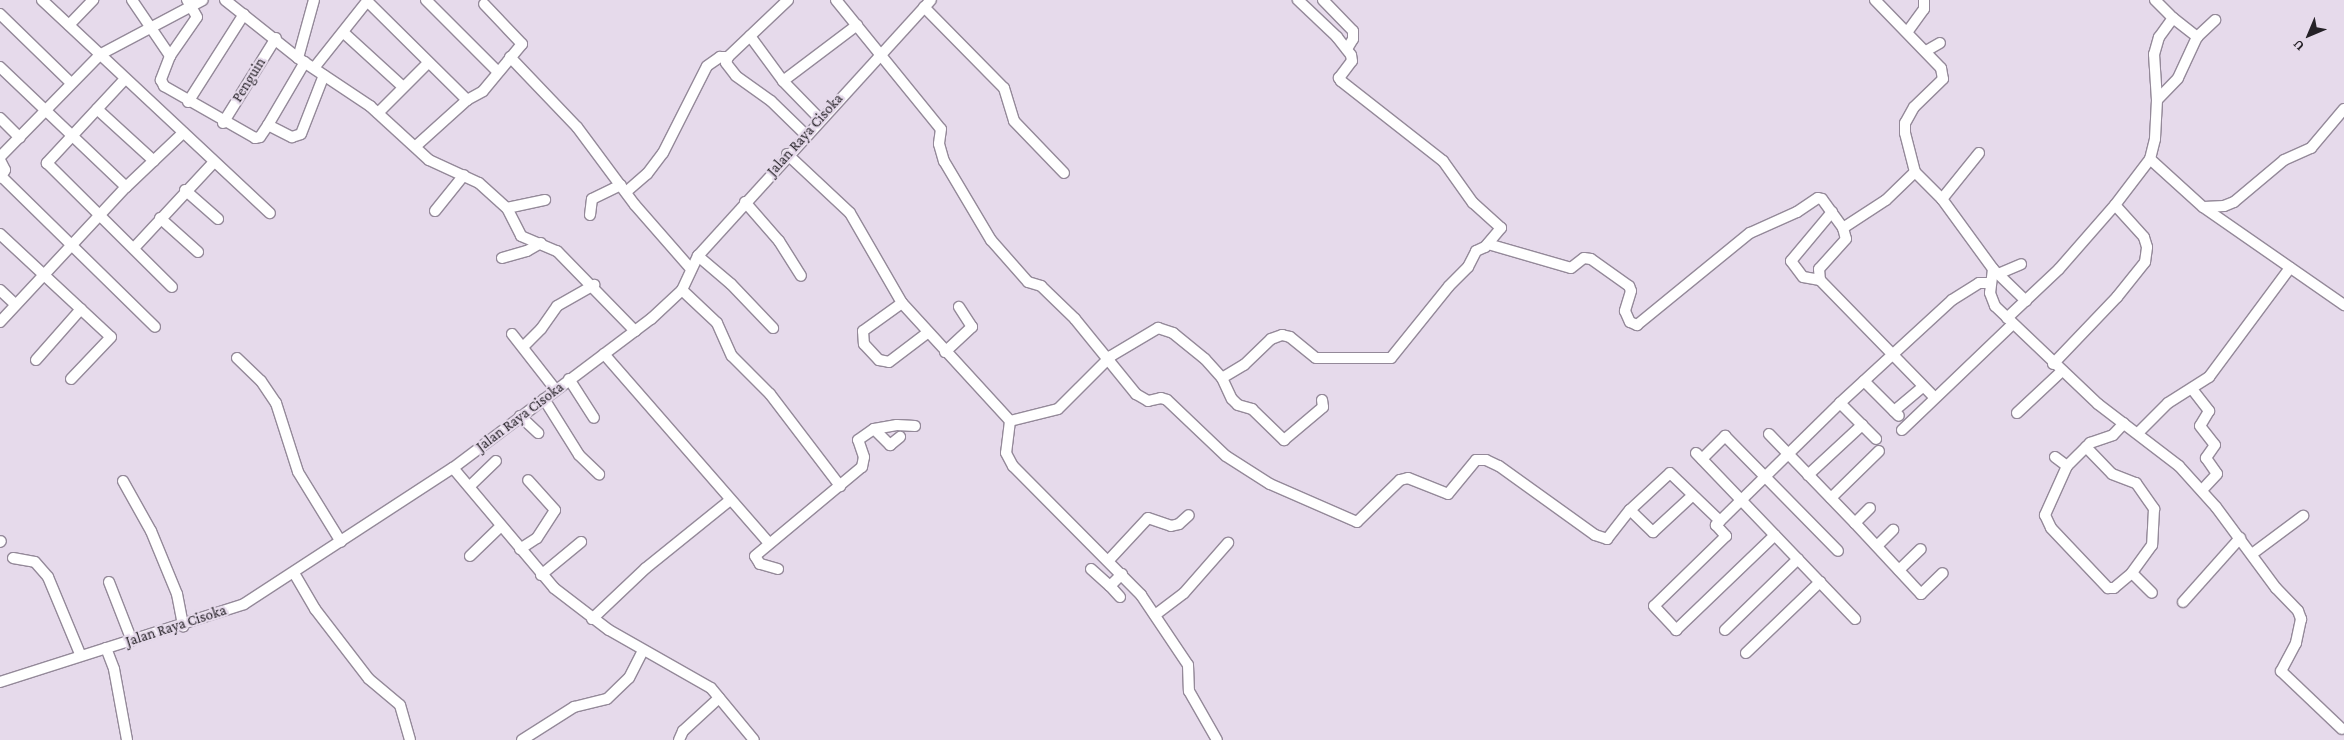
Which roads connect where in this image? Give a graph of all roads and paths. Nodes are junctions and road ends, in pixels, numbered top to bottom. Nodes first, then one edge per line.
1 (42, 0) edge
2 (93, 0) edge
3 (132, 0) edge
4 (203, 0) edge
5 (225, 0) edge
6 (314, 0) edge
7 (426, 0) edge
8 (788, 0) edge
9 (836, 0) edge
10 (1298, 0) edge
11 (1323, 0) edge
12 (1875, 0) edge
13 (1924, 0) edge
14 (2155, 0) edge
15 (368, 1) edge
16 (484, 1) edge
17 (189, 3) edge
18 (927, 3) edge
19 (0, 14) edge
20 (244, 14) junction
21 (2173, 18) junction
22 (2215, 20) dead end
23 (69, 25) junction
24 (857, 25) junction
25 (149, 29) junction
26 (1908, 31) junction
27 (344, 33) junction
28 (750, 36) junction
29 (2197, 37) junction
30 (276, 38) junction
31 (1940, 43) dead end
32 (1347, 48) junction
33 (1926, 51) junction
34 (880, 53) junction
35 (101, 54) junction
36 (170, 56) junction
37 (510, 57) junction
38 (728, 57) junction
39 (301, 60) junction
40 (428, 63) junction
41 (0, 67) edge
42 (314, 68) junction
43 (498, 72) junction
44 (324, 75) junction
45 (125, 79) junction
46 (783, 81) junction
47 (71, 83) junction
48 (402, 86) junction
49 (467, 100) junction
50 (2156, 100) junction
51 (188, 102) junction
52 (97, 109) junction
53 (2344, 109) edge
54 (46, 110) junction
55 (378, 113) junction
56 (0, 118) edge
57 (820, 119) junction
58 (223, 123) junction
59 (268, 125) junction
60 (183, 133) junction
61 (72, 134) junction
62 (806, 135) junction
63 (20, 138) junction
64 (416, 146) junction
65 (1979, 153) dead end
66 (788, 154) junction
67 (0, 159) edge
68 (2150, 159) junction
69 (154, 161) junction
70 (213, 163) junction
71 (1915, 172) junction
72 (1064, 173) dead end
73 (464, 175) junction
74 (1, 178) edge
75 (126, 187) junction
76 (623, 188) junction
77 (185, 190) junction
78 (1942, 199) junction
79 (545, 200) dead end
80 (745, 202) junction
81 (2115, 205) junction
82 (2203, 207) junction
83 (507, 208) junction
84 (435, 211) dead end
85 (1832, 212) junction
86 (270, 213) dead end
87 (590, 215) dead end
88 (101, 217) junction
89 (160, 218) junction
90 (218, 219) dead end
91 (1843, 228) junction
92 (0, 234) edge
93 (541, 243) junction
94 (1488, 244) junction
95 (74, 245) junction
96 (135, 247) junction
97 (198, 252) dead end
98 (698, 256) junction
99 (502, 258) dead end
100 (2021, 264) dead end
101 (2290, 268) junction
102 (691, 270) junction
103 (1995, 271) junction
104 (44, 276) junction
105 (801, 276) dead end
106 (1820, 280) junction
107 (1991, 283) junction
108 (594, 285) junction
109 (172, 287) dead end
110 (0, 290) edge
111 (682, 290) junction
112 (2026, 301) junction
113 (902, 303) junction
114 (15, 304) junction
115 (2344, 306) edge
116 (959, 307) dead end
117 (81, 309) junction
118 (2010, 321) junction
119 (0, 322) edge
120 (155, 326) dead end
121 (773, 328) dead end
122 (635, 331) junction
123 (927, 332) junction
124 (512, 334) dead end
125 (523, 347) junction
126 (945, 352) junction
127 (604, 354) junction
128 (1891, 356) junction
129 (237, 358) dead end
130 (1107, 359) junction
131 (36, 360) dead end
132 (2053, 364) junction
133 (2062, 372) junction
134 (1222, 378) junction
135 (72, 379) dead end
136 (569, 379) junction
137 (1864, 381) junction
138 (1921, 388) dead end
139 (555, 389) junction
140 (2192, 389) junction
141 (1934, 397) junction
142 (544, 399) junction
143 (1322, 400) dead end
144 (1840, 403) junction
145 (2017, 413) dead end
146 (520, 416) junction
147 (594, 418) dead end
148 (1010, 422) junction
149 (2124, 423) junction
150 (1862, 425) junction
151 (914, 426) dead end
152 (874, 429) junction
153 (1902, 430) dead end
154 (538, 433) dead end
155 (2138, 433) junction
156 (1768, 434) dead end
157 (900, 437) dead end
158 (1876, 439) dead end
159 (2086, 447) junction
160 (1879, 451) dead end
161 (1788, 454) junction
162 (2055, 457) dead end
163 (496, 462) dead end
164 (2067, 466) junction
165 (453, 468) junction
166 (599, 474) dead end
167 (1808, 475) junction
168 (1766, 476) junction
169 (528, 480) dead end
170 (123, 481) dead end
171 (470, 486) junction
172 (840, 486) junction
173 (2202, 490) junction
174 (1693, 495) junction
175 (1831, 498) junction
176 (1742, 500) junction
177 (729, 501) junction
178 (1870, 508) dead end
179 (1630, 510) junction
180 (1189, 515) dead end
181 (2303, 516) dead end
182 (1720, 521) junction
183 (1855, 523) junction
184 (501, 526) junction
185 (1893, 530) dead end
186 (1775, 535) junction
187 (2240, 538) junction
188 (341, 542) junction
189 (581, 542) dead end
190 (769, 543) junction
191 (1228, 543) dead end
192 (1877, 546) junction
193 (520, 549) junction
194 (1921, 549) dead end
195 (1838, 551) dead end
196 (2252, 554) junction
197 (470, 556) dead end
198 (14, 558) dead end
199 (1798, 559) junction
200 (1109, 560) junction
201 (778, 569) dead end
202 (1091, 569) dead end
203 (1899, 570) junction
204 (294, 573) junction
205 (1943, 573) dead end
206 (2132, 573) junction
207 (1122, 574) junction
208 (541, 575) junction
209 (109, 582) dead end
210 (1820, 582) junction
211 (1110, 586) junction
212 (2152, 593) dead end
213 (1120, 597) dead end
214 (2183, 602) dead end
215 (1155, 616) junction
216 (592, 619) junction
217 (1855, 619) dead end
218 (183, 626) junction
219 (1725, 630) dead end
220 (132, 641) junction
221 (106, 648) junction
222 (643, 651) junction
223 (1746, 653) dead end
224 (80, 654) junction
225 (0, 682) edge
226 (719, 698) junction
227 (2342, 729) dead end
228 (127, 740) edge
229 (410, 740) edge
230 (522, 740) edge
231 (679, 740) edge
232 (754, 740) edge
233 (1217, 740) edge

1 - 23 street
2 - 23 street
3 - 25 street
4 - 17 street
5 - 20 street
6 - 39 street
7 - 43 street
8 - 28 street
9 - 24 street
10 - 32 street
11 - 32 street
12 - 26 street
13 - 26 street
14 - 21 street
15 - 27 street
15 - 40 street
16 - 37 street
17 - 25 street
17 - 36 street
18 - 34 street, Jalan Raya Cisoka
18 - 72 street
19 - 47 street
20 - 30 street
20 - 51 street
21 - 29 street
21 - 50 street
22 - 29 street
23 - 35 street
24 - 34 street
24 - 46 street
25 - 35 street
25 - 36 street
26 - 33 street
27 - 42 street
27 - 48 street
28 - 38 street
28 - 46 street
29 - 50 street
30 - 39 street
30 - 58 street, Penguin
31 - 33 street
32 - 94 street
33 - 71 street
34 - 57 street, Jalan Raya Cisoka
34 - 130 street
35 - 45 street
35 - 47 street
36 - 51 street
37 - 43 street
37 - 76 street
38 - 62 street
38 - 76 street
39 - 42 street
39 - 59 street
40 - 48 street
40 - 49 street
41 - 54 street
42 - 44 street
43 - 49 street
44 - 55 street
44 - 59 street
45 - 52 street
45 - 60 street
46 - 57 street
47 - 54 street
48 - 55 street
49 - 64 street
50 - 68 street
51 - 58 street
52 - 61 street
52 - 69 street
53 - 82 street
54 - 61 street
54 - 63 street
55 - 64 street
56 - 63 street
57 - 62 street, Jalan Raya Cisoka
58 - 59 street
60 - 69 street
60 - 70 street
61 - 75 street
61 - 88 street
62 - 66 street, Jalan Raya Cisoka
63 - 67 street
64 - 73 street
65 - 78 street
66 - 80 street, Jalan Raya Cisoka
66 - 113 street
67 - 74 street
68 - 81 street
68 - 82 street
69 - 75 street
70 - 77 street
70 - 86 street
71 - 78 street
71 - 91 street
73 - 83 street
73 - 84 street
74 - 95 street
75 - 88 street
76 - 87 street
76 - 102 street
77 - 89 street
77 - 90 street
78 - 103 street
79 - 83 street
80 - 98 street, Jalan Raya Cisoka
80 - 105 street
81 - 112 street
81 - 132 street
82 - 101 street
83 - 93 street
85 - 91 street
85 - 94 street
85 - 106 street
88 - 95 street
88 - 96 street
89 - 96 street
89 - 97 street
91 - 106 street
92 - 104 street
93 - 99 street
93 - 108 street
94 - 134 street
95 - 104 street
95 - 120 street
96 - 109 street
98 - 102 street, Jalan Raya Cisoka
98 - 121 street
100 - 103 street
101 - 115 street
101 - 140 street
102 - 111 street, Jalan Raya Cisoka
103 - 107 street
103 - 112 street
104 - 114 street
104 - 117 street
106 - 128 street
107 - 118 street
107 - 128 street
108 - 122 street
108 - 125 street
110 - 114 street
111 - 122 street, Jalan Raya Cisoka
111 - 172 street
112 - 118 street
113 - 123 street
113 - 123 street
114 - 119 street
116 - 126 street
117 - 131 street
117 - 135 street
118 - 132 street
118 - 141 street
122 - 127 street, Jalan Raya Cisoka
123 - 126 street
124 - 125 street
125 - 139 street
126 - 148 street
127 - 136 street, Jalan Raya Cisoka
127 - 177 street
128 - 137 street
128 - 141 street
129 - 188 street
130 - 134 street
130 - 148 street
130 - 179 street
132 - 133 street
133 - 145 street
133 - 149 street
134 - 143 street
136 - 139 street, Jalan Raya Cisoka
136 - 147 street
137 - 138 street
137 - 144 street
139 - 142 street, Jalan Raya Cisoka
140 - 155 street
140 - 173 street
141 - 153 street
142 - 146 street, Jalan Raya Cisoka
142 - 166 street
144 - 150 street
144 - 161 street
146 - 154 street
146 - 165 street, Jalan Raya Cisoka
148 - 200 street
149 - 155 street
149 - 159 street
150 - 158 street
150 - 167 street
151 - 152 street
152 - 157 street
152 - 172 street
155 - 173 street
156 - 161 street
159 - 164 street
159 - 206 street
160 - 175 street
161 - 167 street
161 - 168 street
162 - 164 street
163 - 171 street
164 - 206 street
165 - 171 street
165 - 188 street, Jalan Raya Cisoka
167 - 175 street
168 - 176 street
168 - 176 street
168 - 195 street
169 - 193 street
170 - 218 street
171 - 184 street
172 - 190 street
173 - 187 street
174 - 179 street
174 - 179 street
174 - 182 street
175 - 183 street
176 - 182 street
176 - 186 street
177 - 190 street
177 - 216 street
178 - 183 street
180 - 200 street
181 - 196 street
182 - 186 street
183 - 192 street
184 - 193 street
184 - 197 street
185 - 192 street
186 - 199 street
187 - 196 street
187 - 214 street
188 - 204 street, Jalan Raya Cisoka
189 - 208 street
190 - 201 street
191 - 215 street
192 - 203 street
193 - 208 street
194 - 203 street
196 - 227 street
198 - 224 street
199 - 210 street
199 - 219 street
200 - 207 street
202 - 211 street
203 - 205 street
204 - 218 street, Jalan Raya Cisoka
204 - 229 street
206 - 212 street
207 - 211 street
207 - 215 street
208 - 216 street
209 - 220 street
210 - 217 street
210 - 223 street
211 - 213 street
215 - 233 street
216 - 222 street
218 - 220 street, Jalan Raya Cisoka
220 - 221 street, Jalan Raya Cisoka
221 - 224 street, Jalan Raya Cisoka
221 - 228 street
222 - 226 street
222 - 230 street
224 - 225 street, Jalan Raya Cisoka
226 - 231 street
226 - 232 street

